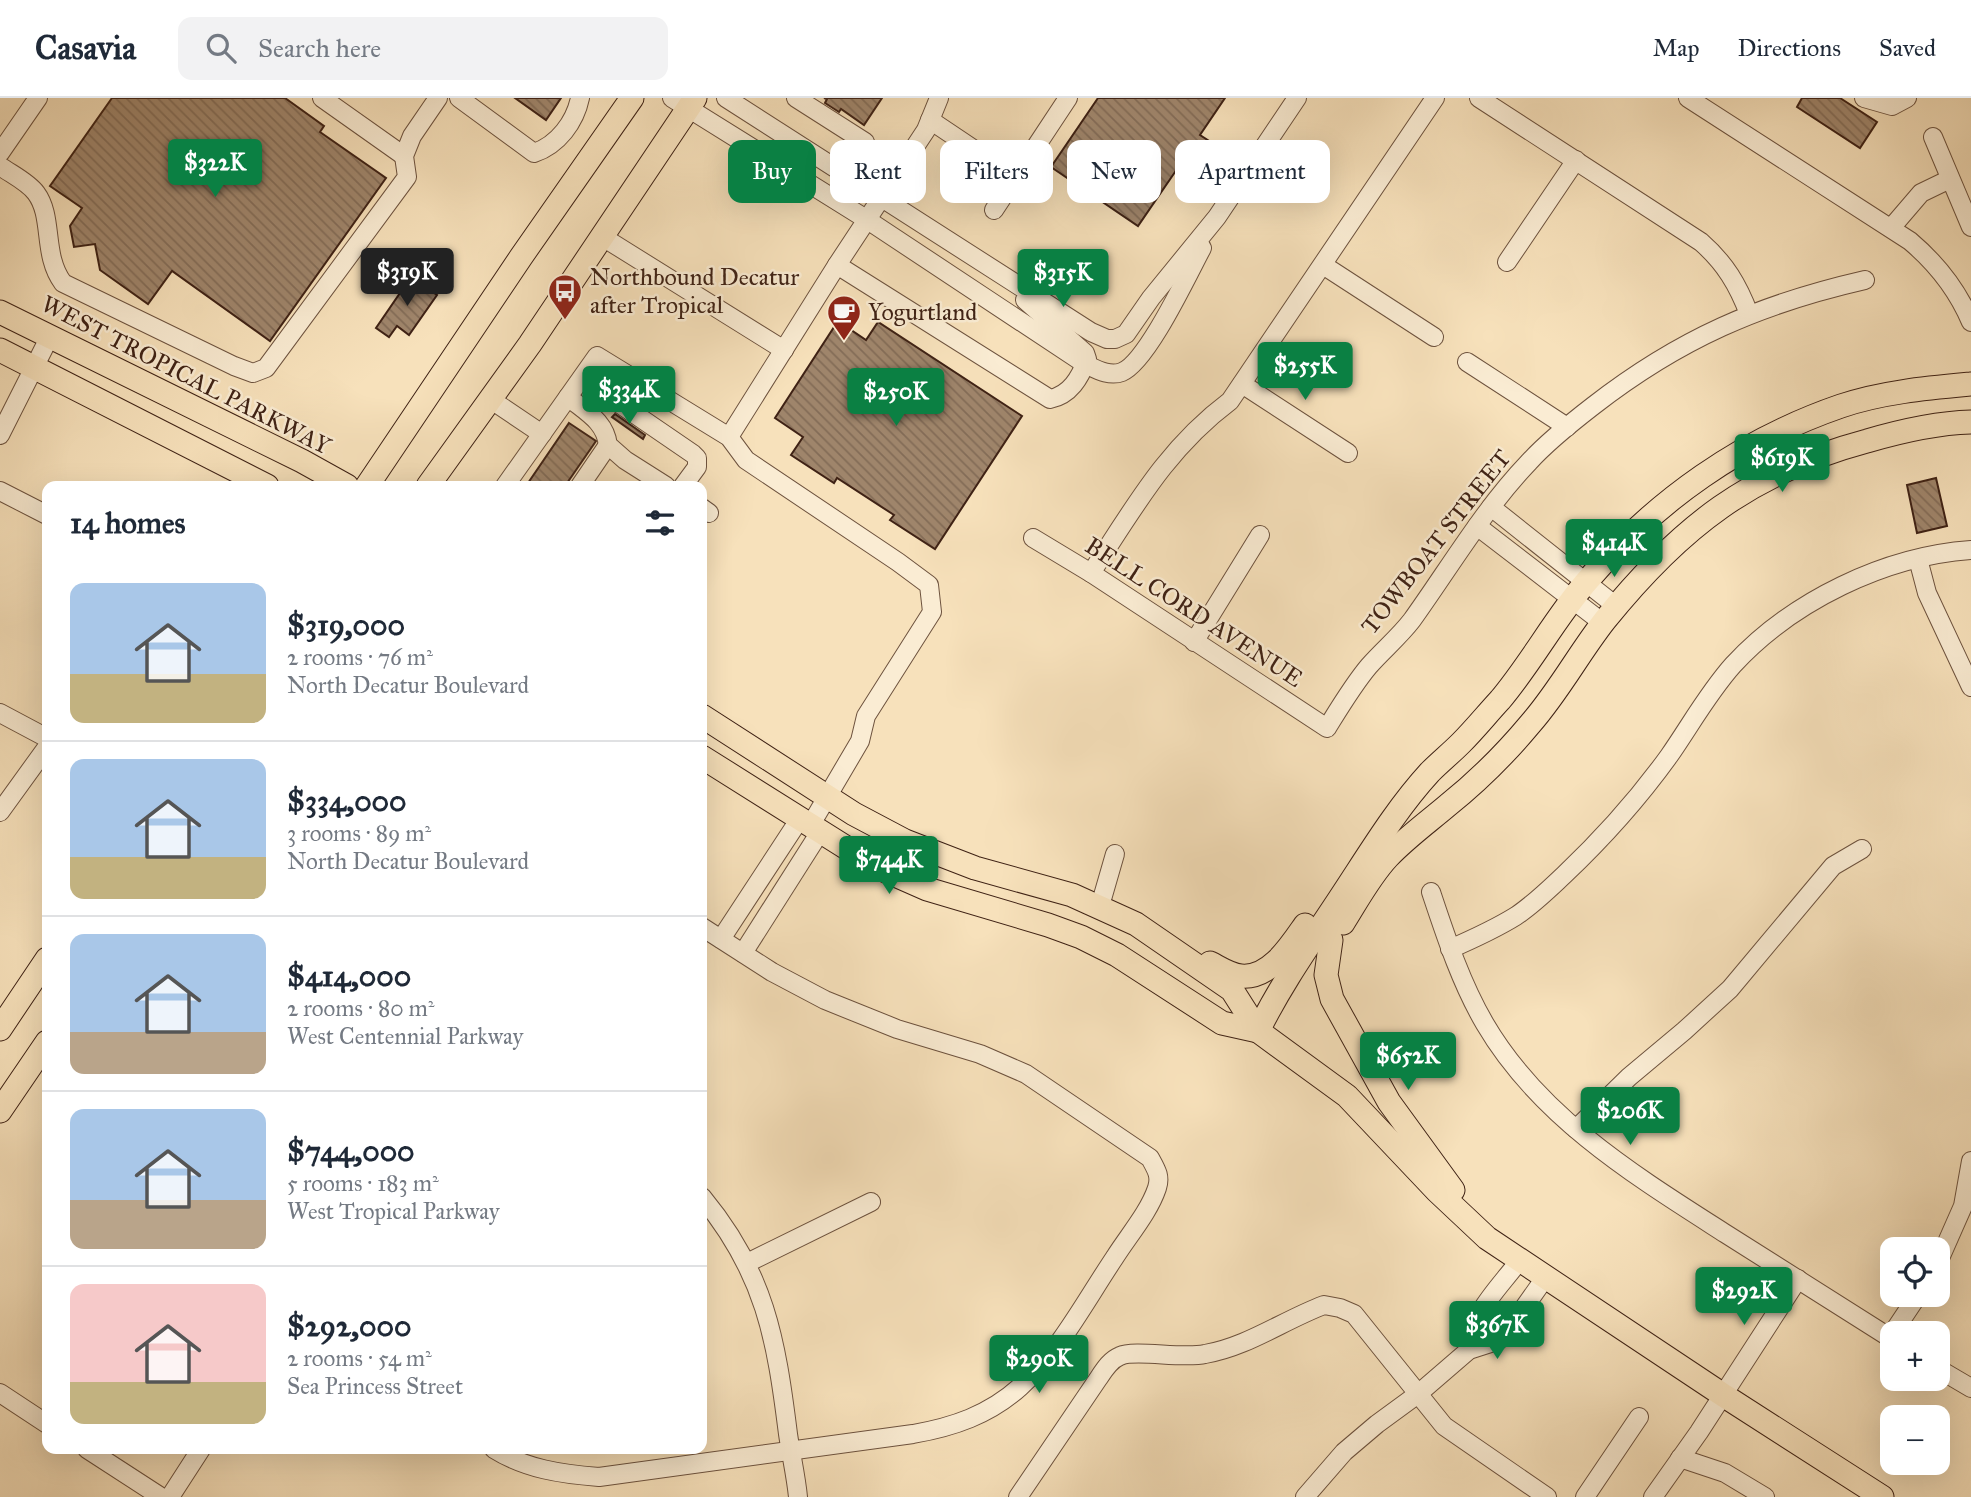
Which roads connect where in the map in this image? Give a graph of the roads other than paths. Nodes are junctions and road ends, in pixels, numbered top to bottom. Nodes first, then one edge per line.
1 (38, 98) edge
2 (322, 98) edge
3 (438, 98) edge
4 (580, 98) edge
5 (632, 98) edge
6 (726, 98) edge
7 (796, 98) edge
8 (939, 98) edge
9 (1068, 98) edge
10 (1297, 98) edge
11 (1435, 98) edge
12 (1479, 98) edge
13 (1688, 98) edge
14 (1864, 98) edge
15 (1906, 98) edge
16 (467, 100) edge
17 (685, 102) edge
18 (930, 120) junction
19 (1933, 137) dead end
20 (862, 140) edge
21 (919, 140) edge
22 (960, 140) edge
23 (1040, 140) edge
24 (0, 153) edge
25 (404, 156) junction
26 (1576, 160) junction
27 (830, 165) edge
28 (0, 166) edge
29 (1950, 179) junction
30 (876, 203) edge
31 (889, 203) edge
32 (998, 203) edge
33 (994, 210) dead end
34 (1217, 217) junction
35 (866, 219) junction
36 (1971, 227) edge
37 (1891, 228) junction
38 (601, 236) junction
39 (1507, 262) dead end
40 (838, 265) junction
41 (1323, 265) junction
42 (991, 269) junction
43 (1865, 281) dead end
44 (0, 312) edge
45 (1749, 314) junction
46 (1971, 321) edge
47 (50, 336) junction
48 (1434, 337) dead end
49 (0, 350) edge
50 (784, 350) junction
51 (1467, 362) dead end
52 (1085, 364) junction
53 (35, 368) junction
54 (582, 378) junction
55 (1242, 384) junction
56 (1971, 384) edge
57 (568, 397) junction
58 (490, 399) junction
59 (1971, 422) edge
60 (1567, 427) junction
61 (542, 433) junction
62 (0, 435) edge
63 (729, 437) junction
64 (608, 445) junction
65 (1348, 453) dead end
66 (257, 481) edge
67 (338, 481) edge
68 (370, 481) edge
69 (432, 481) edge
70 (508, 481) edge
71 (583, 481) edge
72 (658, 481) edge
73 (687, 481) edge
74 (0, 491) edge
75 (1491, 507) junction
76 (42, 512) edge
77 (1477, 526) junction
78 (1260, 536) dead end
79 (1033, 538) dead end
80 (1971, 550) edge
81 (1918, 559) junction
82 (1091, 573) junction
83 (1587, 581) junction
84 (1572, 600) junction
85 (1610, 614) junction
86 (1194, 642) junction
87 (1971, 687) edge
88 (0, 713) edge
89 (707, 719) edge
90 (1327, 728) joint
91 (42, 735) edge
92 (42, 754) edge
93 (707, 760) edge
94 (1431, 772) junction
95 (827, 797) junction
96 (0, 813) edge
97 (809, 826) junction
98 (1862, 849) dead end
99 (1115, 854) dead end
100 (752, 891) junction
101 (1431, 892) dead end
102 (774, 905) junction
103 (1100, 906) junction
104 (1136, 924) junction
105 (707, 930) edge
106 (721, 939) junction
107 (1331, 940) junction
108 (1450, 949) junction
109 (743, 953) junction
110 (42, 967) edge
111 (0, 1029) edge
112 (1258, 1031) junction
113 (42, 1049) edge
114 (0, 1111) edge
115 (1576, 1129) junction
116 (1971, 1161) edge
117 (871, 1202) dead end
118 (707, 1203) edge
119 (1949, 1237) edge
120 (1488, 1238) junction
121 (1519, 1261) junction
122 (747, 1263) junction
123 (1545, 1278) junction
124 (1798, 1279) junction
125 (1485, 1307) junction
126 (1510, 1326) junction
127 (1880, 1329) edge
128 (1469, 1350) junction
129 (1950, 1376) edge
130 (1971, 1388) edge
131 (0, 1393) edge
132 (1418, 1394) junction
133 (1723, 1395) junction
134 (1639, 1417) dead end
135 (42, 1421) edge
136 (790, 1451) junction
137 (95, 1454) edge
138 (198, 1454) edge
139 (507, 1454) edge
140 (1680, 1458) junction
141 (161, 1497) edge
142 (170, 1497) edge
143 (798, 1497) edge
144 (1018, 1497) edge
145 (1305, 1497) edge
146 (1547, 1497) edge
147 (1585, 1497) edge
148 (1653, 1497) edge
149 (1765, 1497) edge
150 (1882, 1497) edge

1 - 24 street
2 - 25 street
3 - 25 street
4 - 16 street
5 - 68 main road
6 - 27 street
7 - 20 street
8 - 18 street
9 - 23 street
10 - 34 street
11 - 41 street
12 - 26 street
13 - 37 street
14 - 15 street
17 - 35 street
17 - 38 main road
18 - 21 street
18 - 22 street
19 - 29 street
25 - 28 street
26 - 39 street
26 - 45 street
29 - 36 street
29 - 37 street
30 - 35 street
31 - 42 street
32 - 33 street
34 - 42 street
34 - 52 street
35 - 40 street
35 - 52 street
37 - 46 street
38 - 50 street
38 - 58 main road
40 - 50 street
40 - 52 street
41 - 48 street
41 - 55 street
42 - 52 street
43 - 45 street, TOWBOAT STREET
44 - 47 main road, WEST TROPICAL PARKWAY
45 - 60 street, TOWBOAT STREET
47 - 53 street
47 - 67 main road, WEST TROPICAL PARKWAY
49 - 53 main road
50 - 63 street
51 - 60 street
53 - 62 street
53 - 66 main road
54 - 57 street
54 - 63 street
54 - 73 street
55 - 65 street
55 - 82 street
56 - 83 main road
57 - 61 street
57 - 64 street
58 - 61 street
58 - 69 main road
59 - 85 main road
60 - 75 street, TOWBOAT STREET
61 - 70 street
63 - 95 street
64 - 71 street
64 - 72 street
74 - 76 street
75 - 77 street, TOWBOAT STREET
75 - 83 street
77 - 84 street
77 - 90 street, TOWBOAT STREET
78 - 86 street
79 - 82 street, BELL CORD AVENUE
80 - 81 street
81 - 87 street
81 - 108 street
82 - 86 street, BELL CORD AVENUE
83 - 84 main road
83 - 85 street
84 - 85 street
84 - 94 main road
85 - 107 main road
86 - 90 street, BELL CORD AVENUE
88 - 91 street
89 - 95 main road
92 - 96 street
93 - 97 main road
94 - 104 main road
94 - 112 main road
95 - 97 street
95 - 103 main road
97 - 100 street
97 - 102 street
97 - 112 main road
98 - 115 street
99 - 103 street
100 - 102 street
100 - 106 street
101 - 108 street
102 - 109 street
103 - 104 main road
104 - 112 main road
105 - 106 street
106 - 109 street
107 - 112 main road
107 - 120 main road
108 - 115 street
109 - 136 street
110 - 111 main road
112 - 120 main road
113 - 114 main road
115 - 124 street
116 - 119 street
117 - 122 street
118 - 122 street
120 - 121 main road
121 - 123 main road
121 - 125 street
122 - 136 street
123 - 126 street
123 - 133 main road
124 - 127 street
124 - 133 street
125 - 126 street
125 - 128 street
126 - 128 street
128 - 132 street
129 - 130 street
131 - 135 street
132 - 144 street
132 - 145 street
132 - 146 street
133 - 140 street
133 - 150 main road
134 - 147 street
136 - 139 street
136 - 143 street
137 - 141 street
138 - 142 street
140 - 148 street
140 - 149 street

